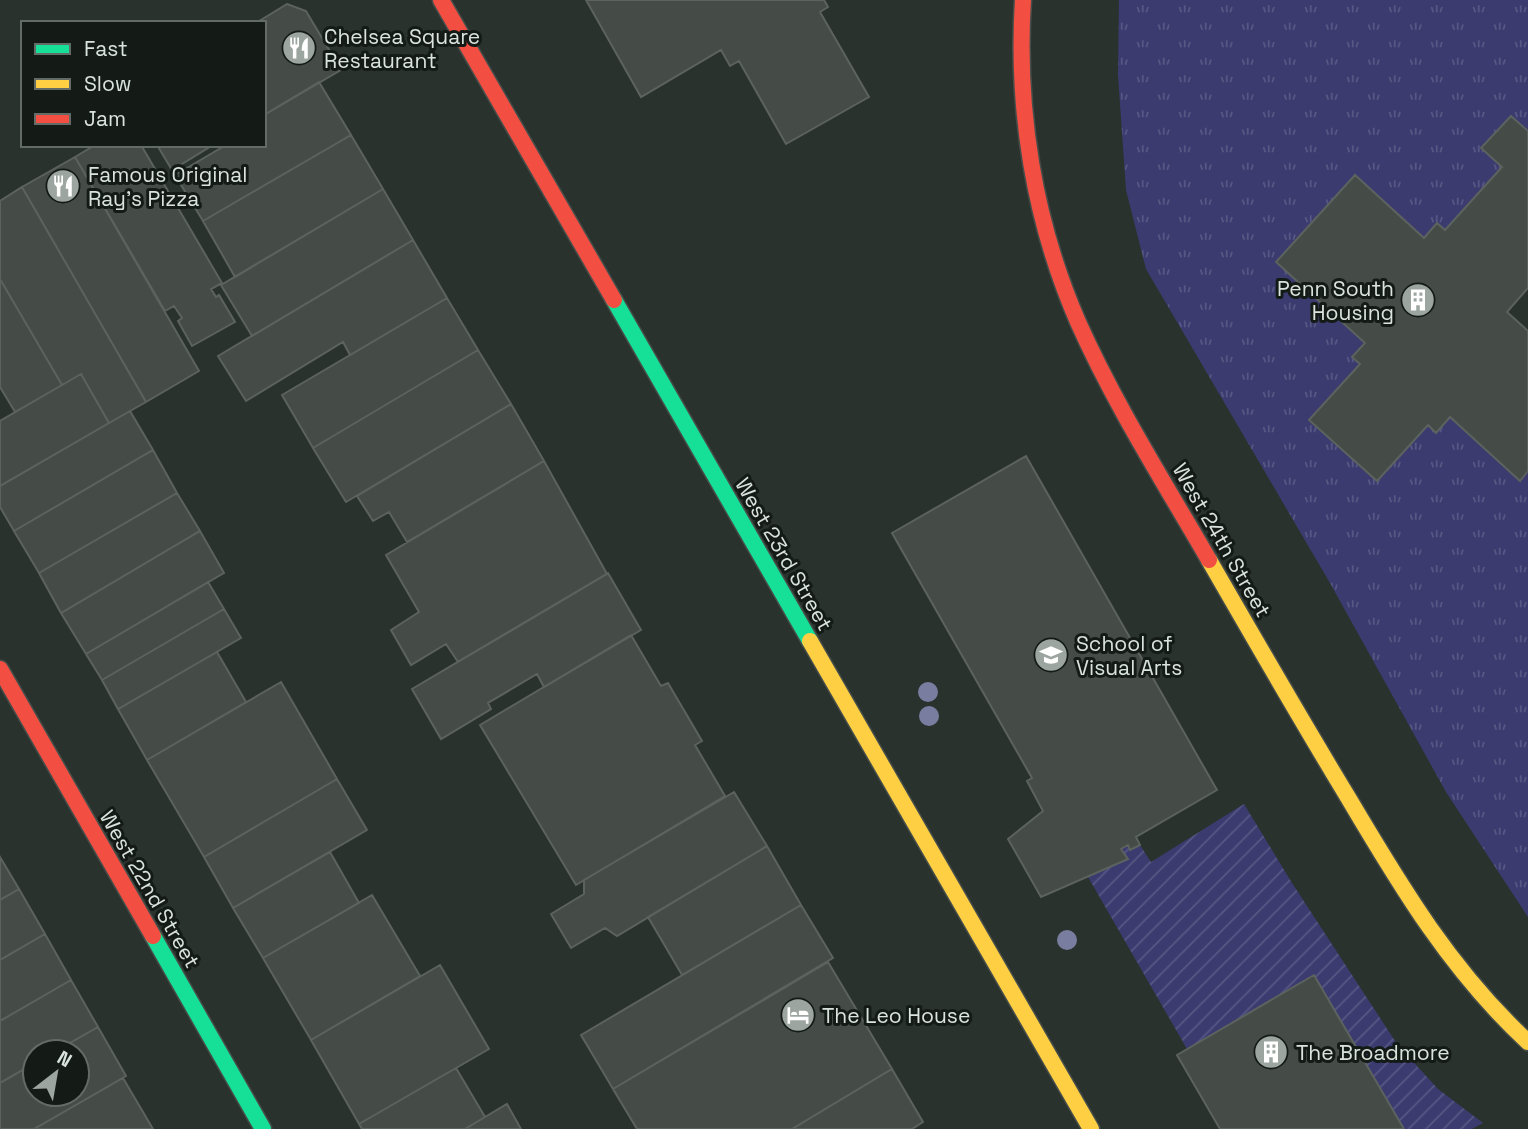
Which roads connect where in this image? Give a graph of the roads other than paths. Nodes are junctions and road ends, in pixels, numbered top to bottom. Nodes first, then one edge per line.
1 (441, 0) edge
2 (1023, 0) edge
3 (0, 669) edge
4 (1528, 1042) edge
5 (263, 1129) edge
6 (1091, 1129) edge

1 - 6 street, West 23rd Street
2 - 4 street, West 24th Street
3 - 5 street, West 22nd Street

